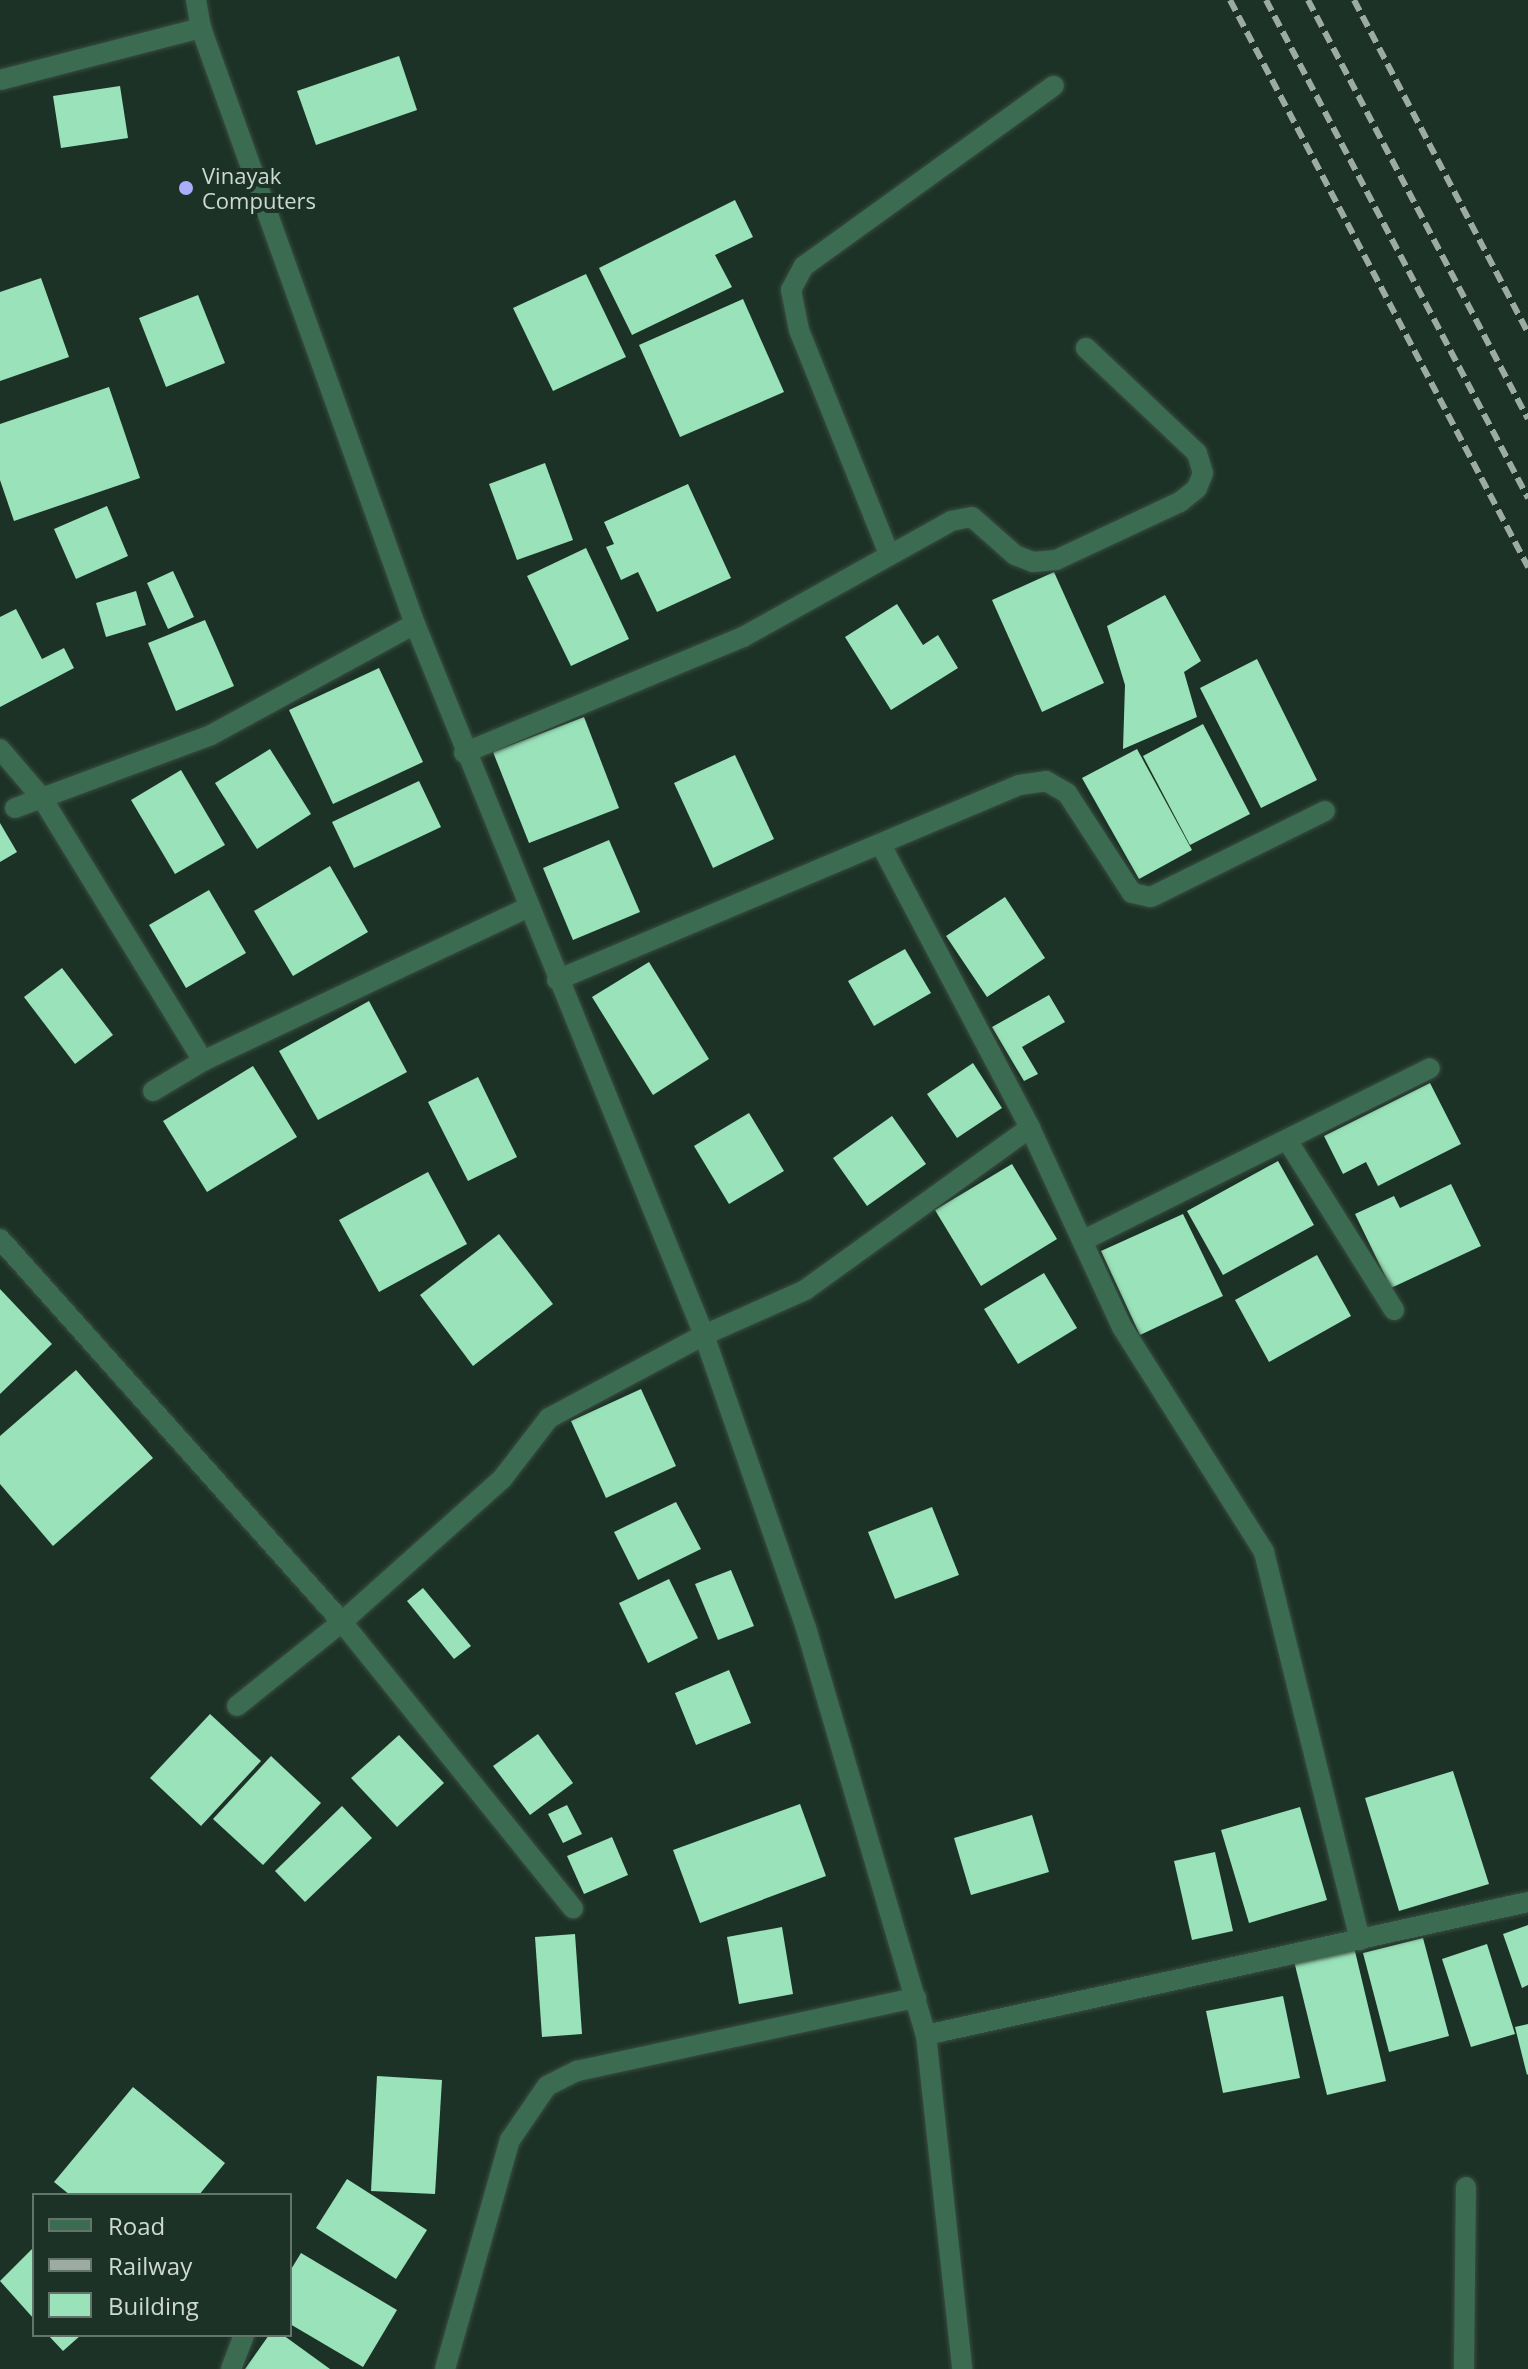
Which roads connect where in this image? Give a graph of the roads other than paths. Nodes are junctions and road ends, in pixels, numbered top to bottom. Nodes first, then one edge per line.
1 (196, 0) edge
2 (201, 28) junction
3 (0, 80) edge
4 (1054, 86) dead end
5 (1086, 348) dead end
6 (889, 554) junction
7 (415, 624) junction
8 (0, 749) edge
9 (464, 753) junction
10 (42, 798) junction
11 (15, 808) dead end
12 (1325, 811) dead end
13 (881, 845) junction
14 (529, 907) junction
15 (557, 980) junction
16 (203, 1061) junction
17 (1430, 1068) dead end
18 (153, 1091) dead end
19 (1030, 1128) junction
20 (1287, 1140) junction
21 (0, 1239) edge
22 (1084, 1240) junction
23 (1394, 1310) dead end
24 (704, 1335) junction
25 (342, 1622) junction
26 (237, 1706) dead end
27 (1528, 1902) edge
28 (573, 1908) dead end
29 (1360, 1940) junction
30 (916, 1998) junction
31 (926, 2035) junction
32 (1466, 2187) dead end
33 (243, 2337) edge
34 (231, 2369) edge
35 (445, 2369) edge
36 (962, 2369) edge
37 (1464, 2369) edge

1 - 2 street
2 - 3 street
2 - 7 street
4 - 6 street
5 - 6 street
6 - 9 street
7 - 9 street
7 - 10 street
8 - 10 street
9 - 14 street
10 - 11 street
10 - 16 street
12 - 13 street
13 - 15 street
13 - 19 street
14 - 15 street
14 - 16 street
15 - 24 street
16 - 18 street
17 - 20 street
19 - 22 street
19 - 24 street
20 - 22 street
20 - 23 street
21 - 25 street
22 - 29 street
24 - 25 street
24 - 30 street
25 - 26 street
25 - 28 street
27 - 29 street
29 - 31 street
30 - 31 street
30 - 35 street
31 - 36 street
32 - 37 street
33 - 34 street

